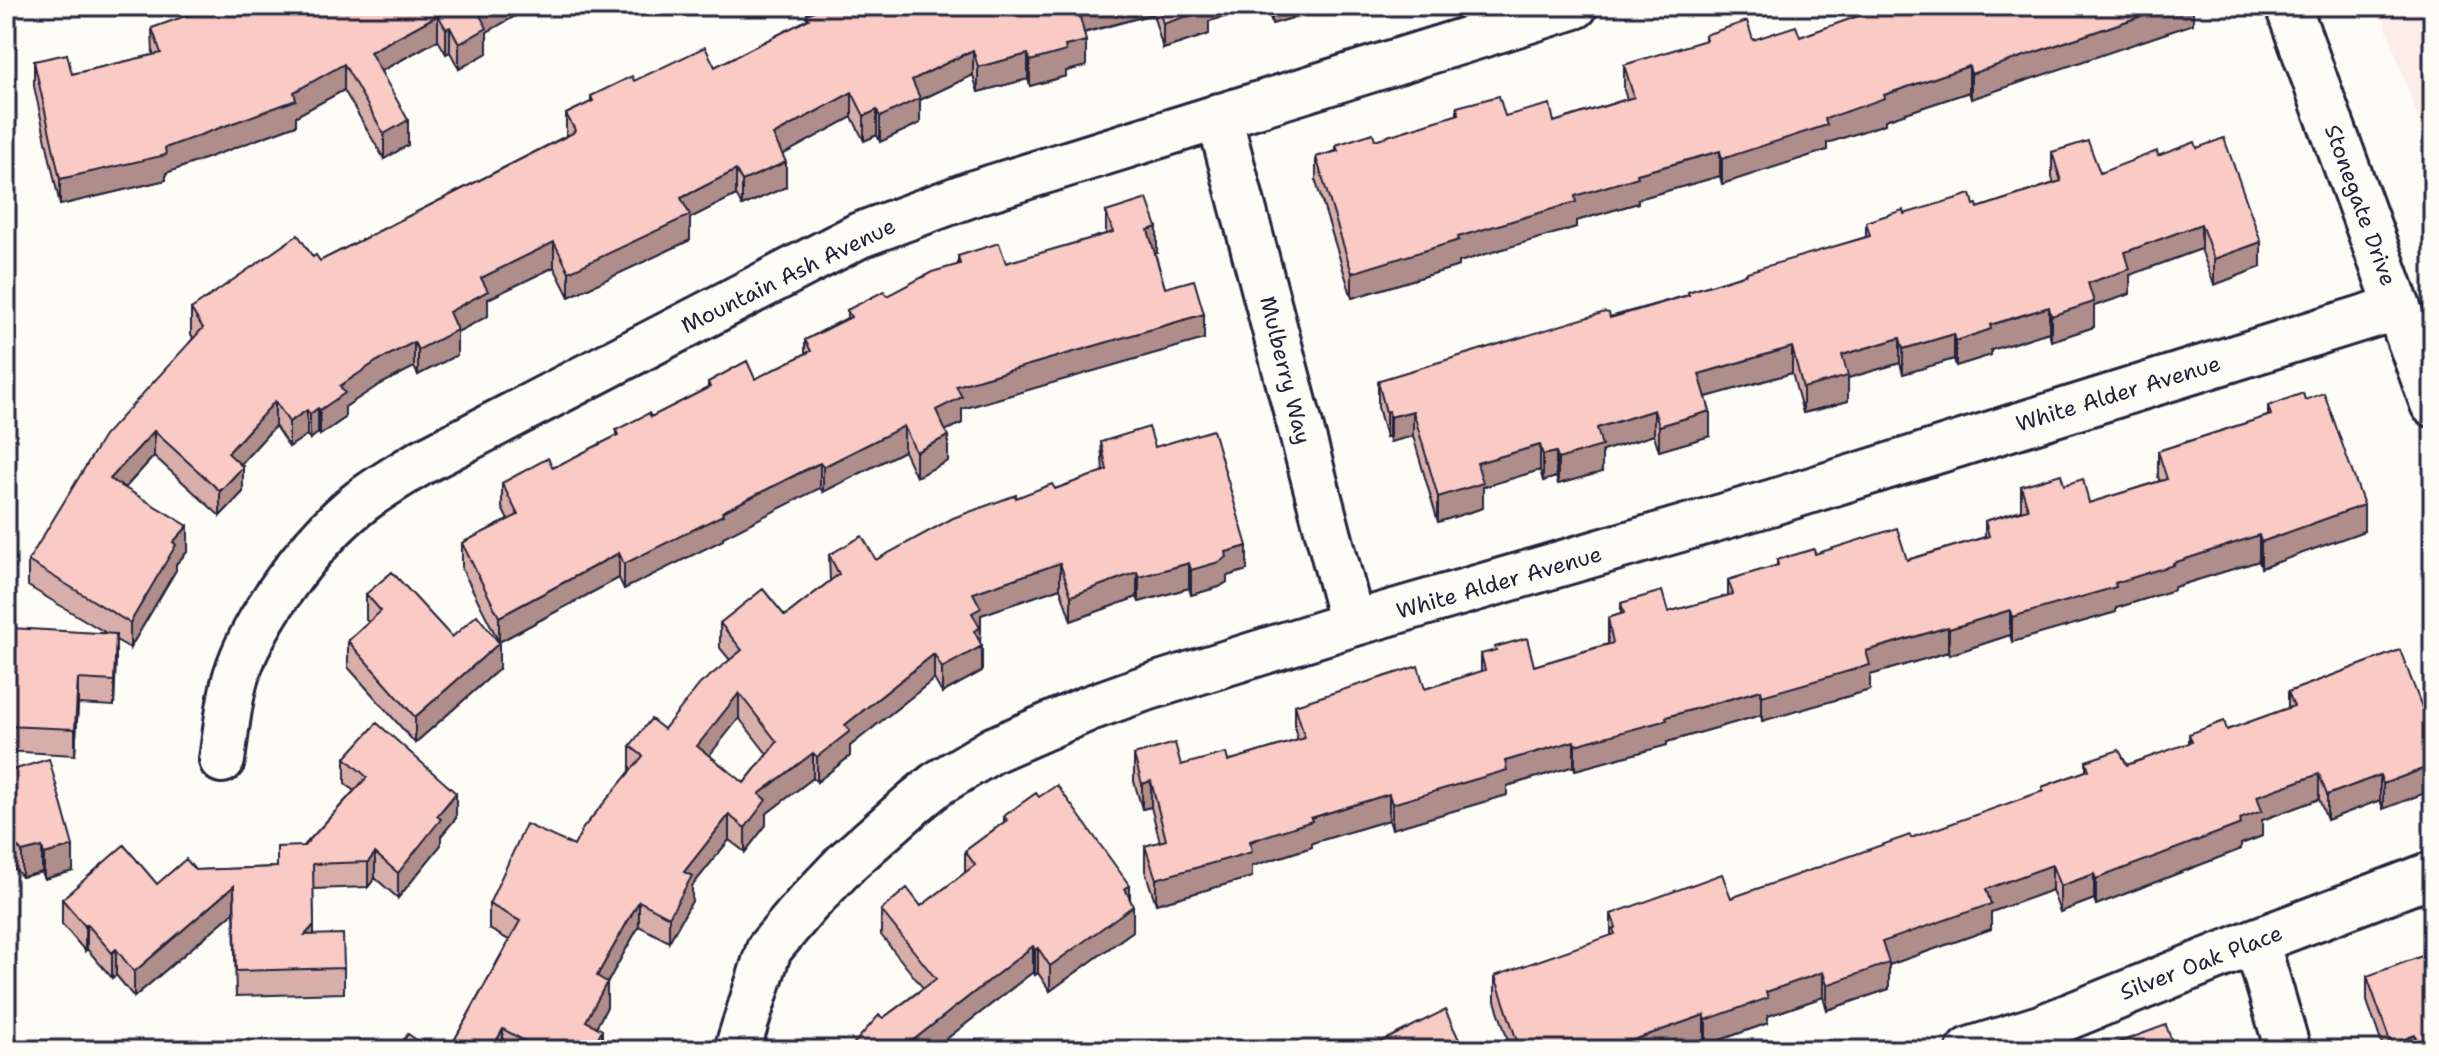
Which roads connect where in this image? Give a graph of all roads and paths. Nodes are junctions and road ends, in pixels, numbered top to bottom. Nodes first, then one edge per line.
1 (1575, 6) edge
2 (2288, 6) edge
3 (1219, 116) junction
4 (2398, 307) junction
5 (2433, 404) edge
6 (1352, 624) junction
7 (222, 760) dead end
8 (2433, 874) edge
9 (2256, 941) junction
10 (737, 1050) edge
11 (1969, 1050) edge
12 (2288, 1050) edge

1 - 3 street, Mountain Ash Avenue
2 - 4 street, Stonegate Drive
3 - 6 street, Mulberry Way
3 - 7 street, Mountain Ash Avenue
4 - 5 street, Stonegate Drive
4 - 6 street, White Alder Avenue
6 - 10 street, White Alder Avenue
8 - 9 street, Silver Oak Place
9 - 11 street, Silver Oak Place
9 - 12 street

